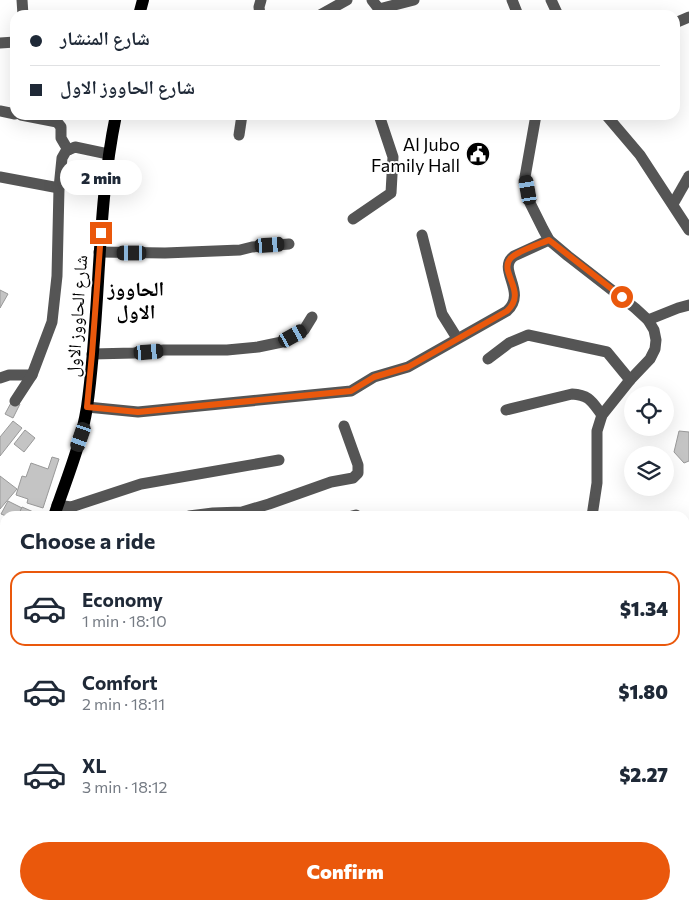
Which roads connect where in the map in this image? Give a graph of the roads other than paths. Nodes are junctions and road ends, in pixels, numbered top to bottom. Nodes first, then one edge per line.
1 (347, 0) edge
2 (414, 0) edge
3 (376, 8) edge
4 (329, 10) edge
5 (47, 120) edge
6 (115, 120) edge
7 (241, 120) edge
8 (381, 120) edge
9 (535, 120) edge
10 (610, 120) edge
11 (239, 135) dead end
12 (68, 150) junction
13 (108, 154) junction
14 (689, 176) edge
15 (0, 177) edge
16 (60, 188) junction
17 (674, 204) junction
18 (353, 219) dead end
19 (689, 229) edge
20 (422, 235) dead end
21 (549, 240) junction
22 (289, 244) dead end
23 (99, 252) junction
24 (689, 305) edge
25 (312, 317) dead end
26 (648, 320) junction
27 (457, 338) junction
28 (92, 354) junction
29 (488, 359) dead end
30 (2, 374) edge
31 (32, 375) junction
32 (630, 380) junction
33 (15, 401) dead end
34 (87, 407) junction
35 (506, 410) dead end
36 (602, 415) junction
37 (344, 426) dead end
38 (279, 460) dead end
39 (56, 511) edge
40 (245, 511) edge
41 (593, 511) edge

1 - 4 street
2 - 3 street
5 - 12 street
6 - 13 main road, شارع الحاووز الاول
7 - 11 street
8 - 18 street
9 - 21 street
10 - 17 street
12 - 13 street
12 - 16 street
13 - 23 main road, شارع الحاووز الاول
14 - 17 street
15 - 16 street
16 - 31 street
17 - 19 street
20 - 27 street
21 - 26 street
21 - 27 street
22 - 23 street
23 - 28 main road, شارع الحاووز الاول
24 - 26 street
25 - 28 street
26 - 32 street
27 - 34 street
28 - 34 main road, شارع الحاووز الاول
29 - 32 street
30 - 31 street
31 - 33 street
32 - 36 street
34 - 39 main road, شارع الحاووز الاول
35 - 36 street
36 - 41 street
37 - 40 street
38 - 39 street

